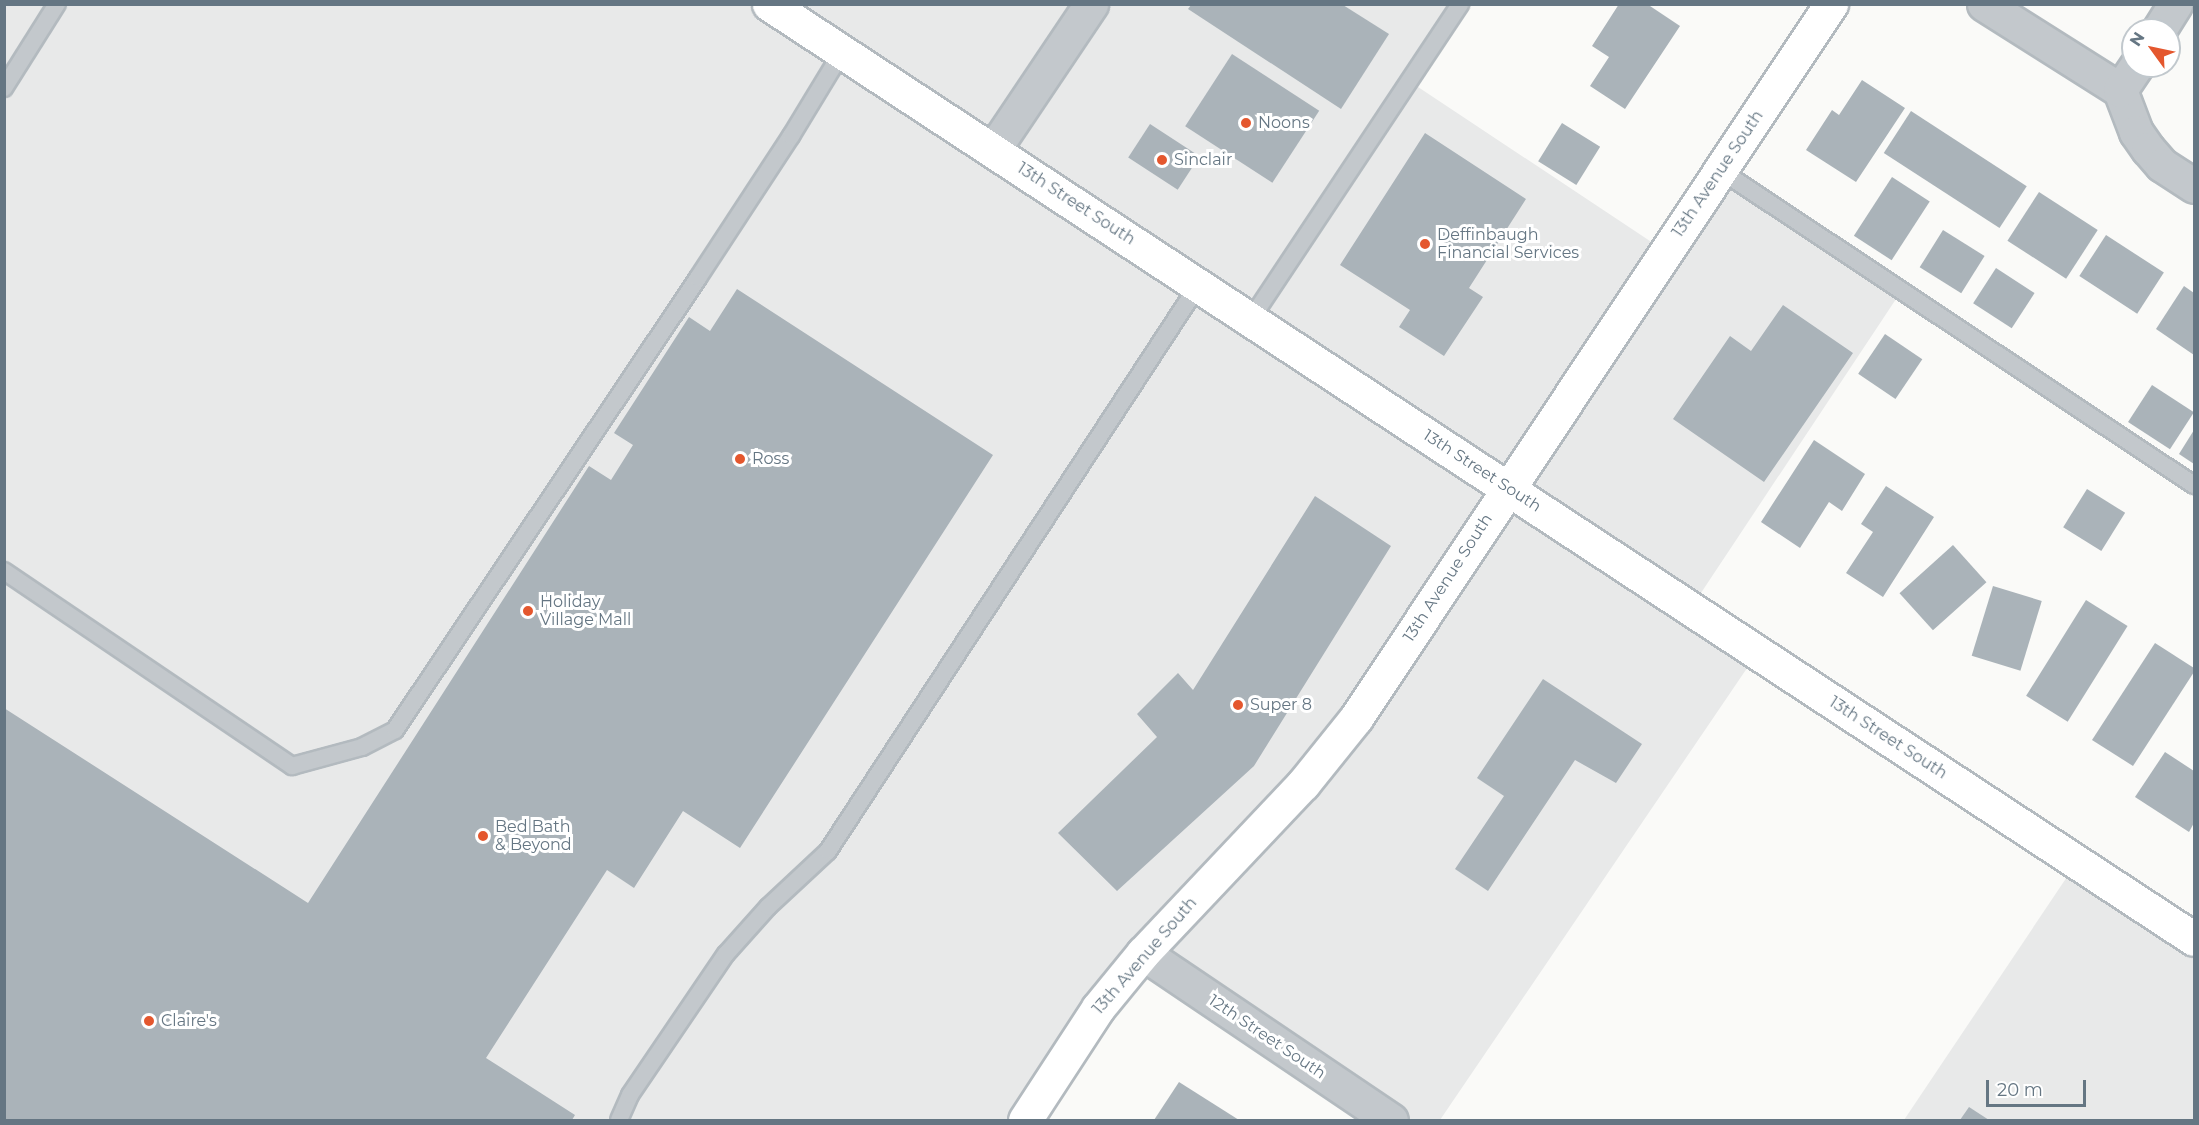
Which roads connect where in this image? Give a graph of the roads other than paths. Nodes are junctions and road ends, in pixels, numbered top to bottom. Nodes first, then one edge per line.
1 (57, 4) edge
2 (768, 4) edge
3 (1092, 4) edge
4 (1460, 4) edge
5 (1831, 4) edge
6 (1984, 4) edge
7 (2175, 4) edge
8 (2166, 18) edge
9 (842, 52) junction
10 (2121, 74) edge
11 (2128, 78) edge
12 (4, 88) edge
13 (993, 150) junction
14 (1720, 170) junction
15 (2194, 186) edge
16 (1198, 285) junction
17 (1251, 319) junction
18 (2194, 485) edge
19 (1508, 488) junction
20 (4, 571) edge
21 (2194, 939) edge
22 (1143, 953) junction
23 (619, 1120) edge
24 (1025, 1120) edge
25 (1391, 1120) edge

1 - 12 lane
2 - 9 street, 13th Street South
3 - 13 street
4 - 17 lane
5 - 14 street, 13th Avenue South
6 - 10 street
7 - 8 street
9 - 13 street, 13th Street South
9 - 20 lane
11 - 15 street
13 - 16 street, 13th Street South
14 - 18 lane
14 - 19 street, 13th Avenue South
16 - 17 street, 13th Street South
16 - 23 lane
17 - 19 street, 13th Street South
19 - 21 street, 13th Street South
19 - 22 street, 13th Avenue South
22 - 24 street, 13th Avenue South
22 - 25 street, 12th Street South

